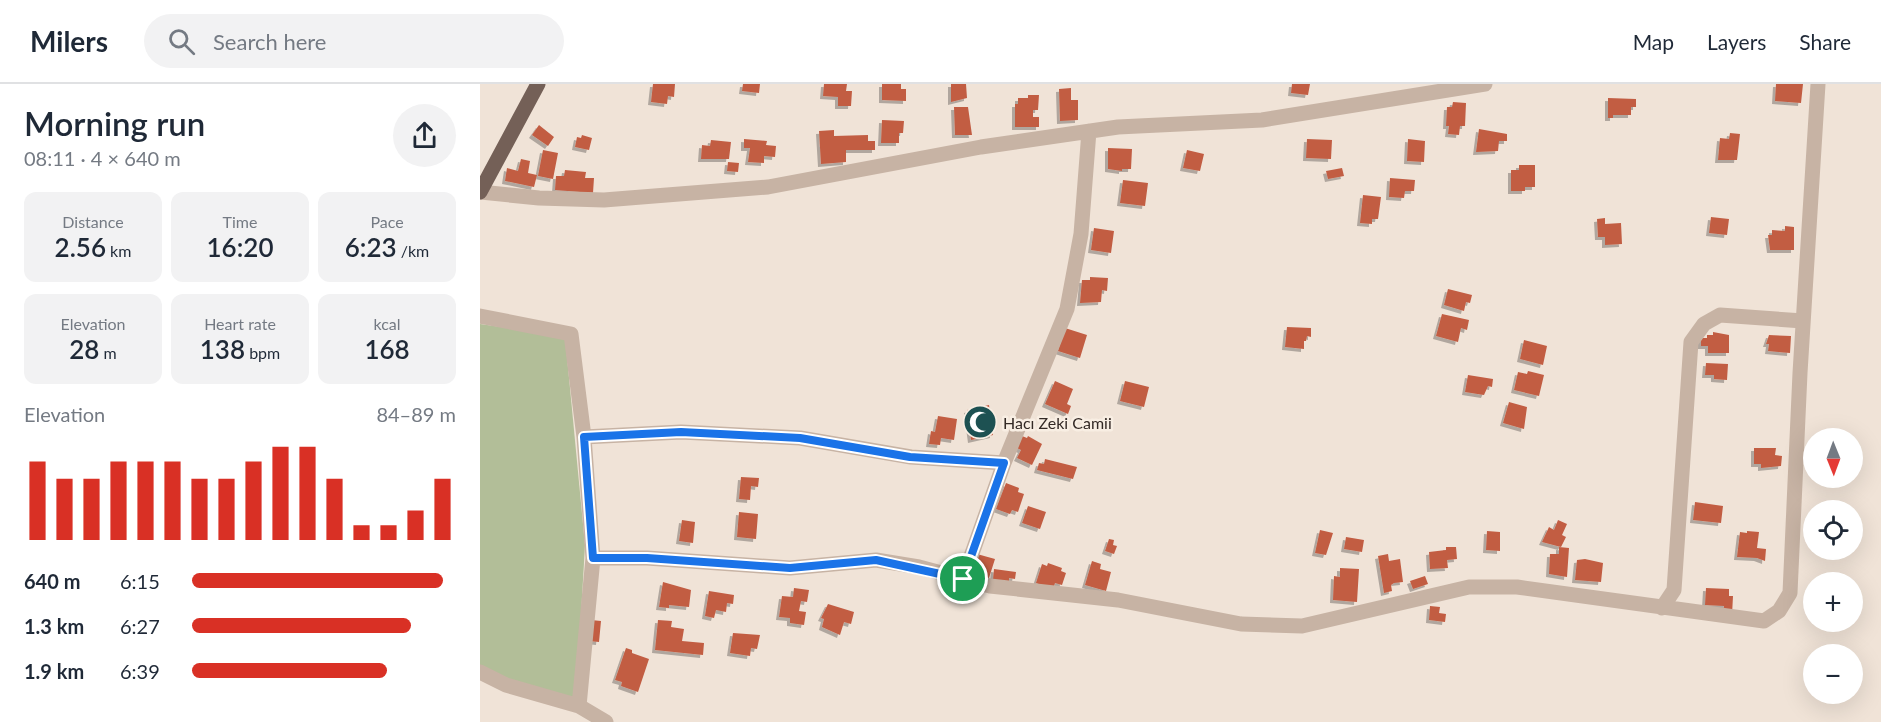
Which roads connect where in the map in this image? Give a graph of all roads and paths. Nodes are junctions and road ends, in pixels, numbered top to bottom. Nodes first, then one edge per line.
1 (538, 84) edge
2 (1485, 84) edge
3 (1818, 84) edge
4 (1089, 131) junction
5 (480, 192) edge
6 (480, 316) edge
7 (1803, 321) junction
8 (584, 437) junction
9 (1004, 463) junction
10 (593, 558) junction
11 (963, 579) junction
12 (1662, 608) junction
13 (480, 672) edge
14 (579, 706) junction
15 (606, 722) edge

1 - 5 main road
2 - 4 street
3 - 7 street
4 - 5 street
4 - 9 street
6 - 8 street
7 - 12 street
7 - 12 street
8 - 9 street
8 - 10 street
9 - 11 street
10 - 11 street
10 - 14 street
11 - 12 street
13 - 14 street
14 - 15 street

